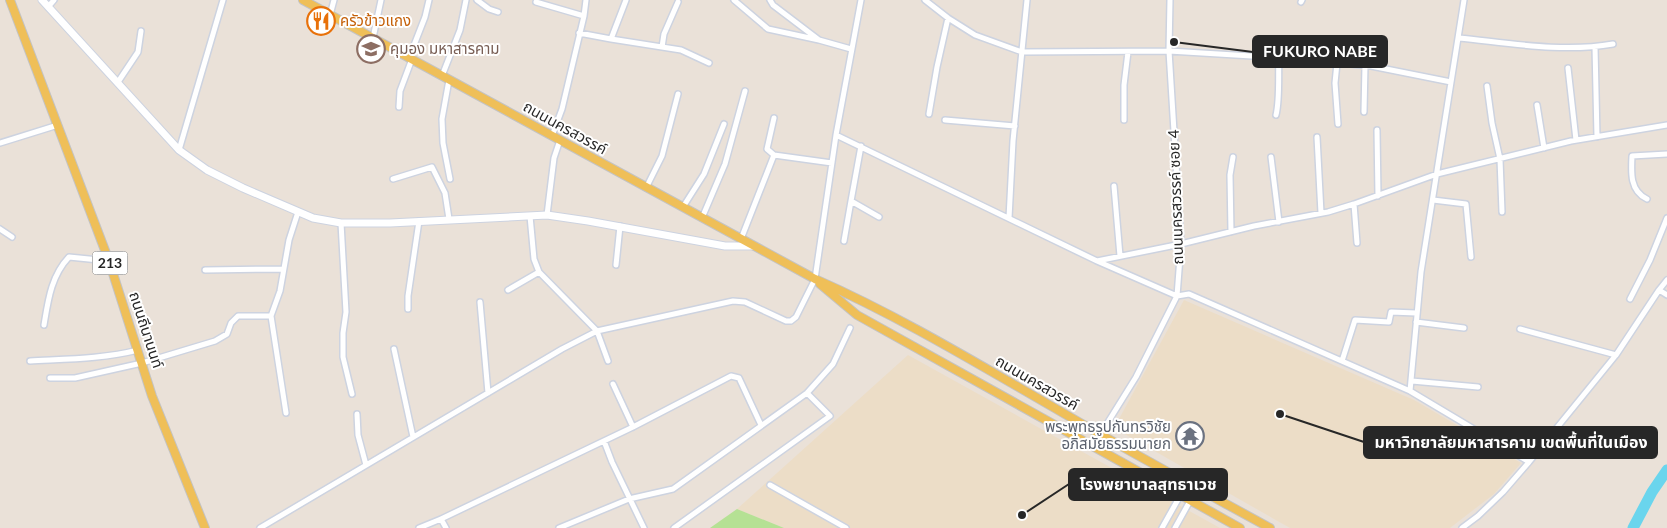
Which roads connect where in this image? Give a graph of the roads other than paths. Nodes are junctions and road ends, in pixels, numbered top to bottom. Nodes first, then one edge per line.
1 (10, 0) edge
2 (42, 0) edge
3 (54, 0) edge
4 (223, 0) edge
5 (303, 0) edge
6 (334, 0) edge
7 (381, 0) edge
8 (429, 0) edge
9 (466, 0) edge
10 (477, 0) edge
11 (586, 0) edge
12 (626, 0) edge
13 (734, 0) edge
14 (770, 0) edge
15 (861, 0) edge
16 (925, 0) edge
17 (1027, 0) edge
18 (1170, 0) edge
19 (1464, 0) edge
20 (536, 2) dead end
21 (678, 2) dead end
22 (48, 7) junction
23 (498, 12) dead end
24 (330, 15) junction
25 (584, 16) junction
26 (948, 18) junction
27 (141, 31) dead end
28 (579, 33) junction
29 (373, 38) junction
30 (1458, 38) junction
31 (611, 39) junction
32 (819, 40) junction
33 (1614, 44) dead end
34 (662, 47) junction
35 (1595, 47) junction
36 (851, 49) junction
37 (1170, 51) junction
38 (1022, 52) junction
39 (1128, 52) junction
40 (1279, 57) junction
41 (410, 59) junction
42 (709, 63) dead end
43 (1337, 63) junction
44 (1365, 65) junction
45 (1568, 68) dead end
46 (446, 78) junction
47 (118, 82) junction
48 (1451, 82) junction
49 (1487, 86) dead end
50 (745, 91) dead end
51 (678, 94) dead end
52 (1537, 105) dead end
53 (399, 107) dead end
54 (1364, 112) dead end
55 (929, 114) dead end
56 (1276, 115) dead end
57 (774, 118) dead end
58 (945, 120) dead end
59 (1124, 120) dead end
60 (724, 124) dead end
61 (1338, 124) dead end
62 (58, 125) junction
63 (1667, 125) edge
64 (1015, 126) junction
65 (1377, 130) dead end
66 (836, 135) junction
67 (552, 136) junction
68 (1317, 137) dead end
69 (1597, 137) junction
70 (560, 140) junction
71 (1576, 140) junction
72 (0, 143) edge
73 (861, 146) junction
74 (1544, 148) junction
75 (179, 150) junction
76 (1667, 154) edge
77 (774, 155) junction
78 (1232, 157) dead end
79 (1271, 157) dead end
80 (1500, 159) junction
81 (832, 163) junction
82 (1437, 174) junction
83 (393, 179) dead end
84 (450, 179) dead end
85 (1114, 186) dead end
86 (646, 188) junction
87 (1378, 196) junction
88 (1647, 199) dead end
89 (1433, 200) junction
90 (851, 201) junction
91 (1354, 204) junction
92 (683, 208) junction
93 (298, 212) junction
94 (1502, 212) dead end
95 (1321, 213) junction
96 (547, 215) junction
97 (530, 216) junction
98 (879, 216) dead end
99 (702, 218) junction
100 (1008, 218) junction
101 (1667, 218) edge
102 (449, 219) junction
103 (419, 221) junction
104 (1279, 222) junction
105 (341, 223) junction
106 (620, 226) junction
107 (0, 229) edge
108 (1231, 232) junction
109 (12, 237) dead end
110 (741, 239) junction
111 (844, 242) dead end
112 (1357, 243) dead end
113 (1181, 244) junction
114 (753, 246) junction
115 (1120, 256) junction
116 (1471, 257) dead end
117 (109, 261) junction
118 (1097, 261) junction
119 (616, 265) dead end
120 (283, 269) junction
121 (205, 270) dead end
122 (539, 272) junction
123 (815, 279) junction
124 (1667, 280) edge
125 (508, 290) dead end
126 (1659, 290) junction
127 (1667, 295) edge
128 (1177, 296) junction
129 (857, 298) junction
130 (1630, 299) dead end
131 (480, 302) dead end
132 (408, 309) dead end
133 (850, 310) junction
134 (1416, 313) junction
135 (271, 316) junction
136 (1416, 322) junction
137 (44, 325) dead end
138 (850, 328) dead end
139 (1464, 328) dead end
140 (1520, 329) dead end
141 (597, 331) junction
142 (394, 349) dead end
143 (138, 350) junction
144 (1616, 355) junction
145 (608, 360) dead end
146 (30, 361) dead end
147 (1342, 361) junction
148 (142, 363) junction
149 (50, 378) dead end
150 (1412, 381) junction
151 (613, 384) dead end
152 (1478, 387) dead end
153 (1410, 391) junction
154 (488, 393) junction
155 (807, 393) junction
156 (352, 394) dead end
157 (286, 413) dead end
158 (357, 414) dead end
159 (761, 426) junction
160 (633, 427) junction
161 (1100, 435) junction
162 (412, 438) junction
163 (604, 441) junction
164 (1529, 462) junction
165 (366, 465) junction
166 (770, 484) dead end
167 (1180, 496) junction
168 (629, 499) junction
169 (1190, 501) junction
170 (441, 519) junction
171 (205, 528) edge
172 (260, 528) edge
173 (419, 528) edge
174 (446, 528) edge
175 (559, 528) edge
176 (644, 528) edge
177 (674, 528) edge
178 (846, 528) edge
179 (1162, 528) edge
180 (1175, 528) edge
181 (1240, 528) edge
182 (1270, 528) edge
183 (1462, 528) edge

1 - 62 main road, ถนนถีนานนท์ / 213
2 - 22 street
3 - 22 street
4 - 75 street
5 - 24 main road, ถนนนครสวรรค์
6 - 24 street
7 - 29 street
8 - 41 street
9 - 46 street
10 - 23 street
11 - 25 street
12 - 31 street
13 - 32 street
14 - 32 street
15 - 36 street
16 - 26 street
17 - 38 street
18 - 37 street, ถนนนครสวรรค์ ซอย 4
19 - 30 street
20 - 25 street
21 - 34 street
22 - 47 street
24 - 29 main road, ถนนนครสวรรค์
25 - 28 street
26 - 38 street
26 - 55 street
27 - 47 street
28 - 31 street
28 - 67 street
29 - 41 main road, ถนนนครสวรรค์
30 - 35 street
30 - 48 street
31 - 34 street
32 - 36 street
33 - 35 street
34 - 42 street
35 - 69 street
36 - 66 street
37 - 39 street
37 - 40 street
37 - 113 street, ถนนนครสวรรค์ ซอย 4
38 - 39 street
38 - 64 street
39 - 59 street
40 - 43 street
40 - 56 street
41 - 46 main road, ถนนนครสวรรค์
41 - 53 street
43 - 44 street
43 - 61 street
44 - 48 street
44 - 54 street
45 - 71 street
46 - 67 main road, ถนนนครสวรรค์
46 - 84 street
47 - 75 street
48 - 82 street
49 - 80 street
50 - 99 street
51 - 86 street
52 - 74 street
57 - 77 street
58 - 64 street
60 - 92 street
62 - 72 street
62 - 117 main road, ถนนถีนานนท์ / 213
63 - 69 street
64 - 100 street
65 - 87 street
66 - 73 street
66 - 81 street
67 - 70 main road, ถนนนครสวรรค์
68 - 95 street
69 - 71 street
70 - 86 main road, ถนนนครสวรรค์
70 - 96 street
71 - 74 street
73 - 90 street
73 - 100 street
74 - 80 street
75 - 93 street
76 - 88 street
77 - 81 street
77 - 110 street
78 - 108 street
79 - 104 street
80 - 82 street
80 - 94 street
81 - 123 street
82 - 87 street
82 - 89 street
83 - 102 street
85 - 115 street
86 - 92 main road, ถนนนครสวรรค์
87 - 91 street
89 - 116 street
89 - 134 street
90 - 98 street
90 - 111 street
91 - 95 street
91 - 112 street
92 - 99 main road, ถนนนครสวรรค์
93 - 105 street
93 - 120 street
95 - 104 street
96 - 97 street
96 - 106 street
97 - 102 street
97 - 122 street
99 - 110 main road, ถนนนครสวรรค์
100 - 118 street
101 - 130 street
102 - 103 street
103 - 105 street
103 - 132 street
104 - 108 street
105 - 156 street
106 - 114 street
106 - 119 street
107 - 109 street
108 - 113 street
110 - 114 main road, ถนนนครสวรรค์
113 - 115 street
113 - 128 street, ถนนนครสวรรค์ ซอย 4
114 - 123 main road, ถนนนครสวรรค์
115 - 118 street
117 - 137 street
117 - 143 main road, ถนนถีนานนท์ / 213
118 - 128 street
120 - 121 street
120 - 135 street
122 - 125 street
122 - 141 street
123 - 129 main road, ถนนนครสวรรค์
123 - 133 main road, ถนนนครสวรรค์
123 - 141 street
124 - 126 street
126 - 127 street
126 - 144 street
128 - 147 street
128 - 161 street, ถนนนครสวรรค์ ซอย 4
129 - 133 main road
129 - 161 main road, ถนนนครสวรรค์
131 - 154 street
133 - 167 main road, ถนนนครสวรรค์
134 - 136 street
134 - 147 street
135 - 148 street
135 - 157 street
136 - 139 street
136 - 150 street
138 - 155 street
140 - 144 street
141 - 145 street
141 - 154 street
142 - 162 street
143 - 146 street
143 - 148 main road, ถนนถีนานนท์ / 213
144 - 164 street
147 - 153 street
148 - 149 street
148 - 171 main road, ถนนถีนานนท์ / 213
150 - 152 street
150 - 153 street
151 - 160 street
153 - 164 street
154 - 162 street
155 - 159 street
155 - 177 street
158 - 165 street
159 - 160 street
159 - 168 street
160 - 163 street
161 - 182 main road, ถนนนครสวรรค์
162 - 165 street
163 - 168 street
163 - 170 street
164 - 183 street
165 - 172 street
166 - 178 street
167 - 169 main road, ถนนนครสวรรค์
167 - 179 street
168 - 175 street
168 - 176 street
169 - 180 street
169 - 181 main road, ถนนนครสวรรค์
170 - 173 street
170 - 174 street

